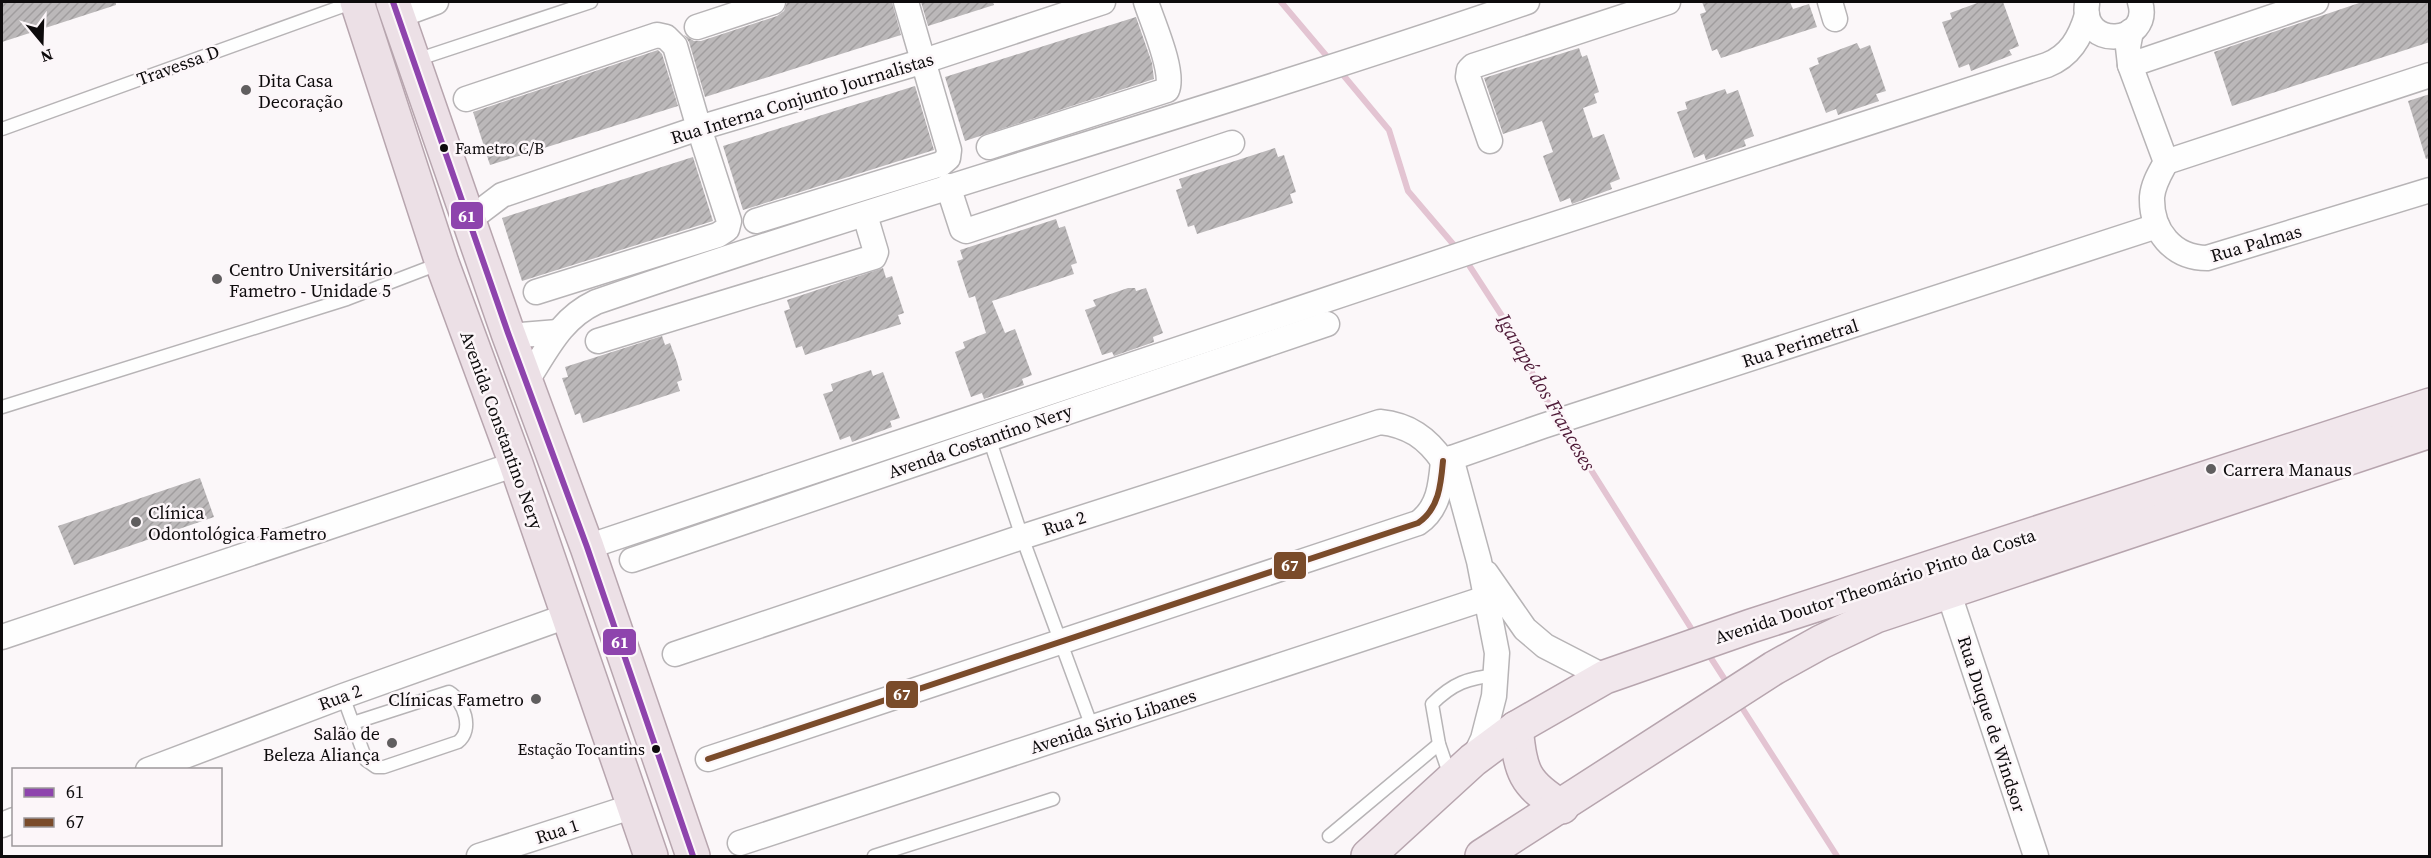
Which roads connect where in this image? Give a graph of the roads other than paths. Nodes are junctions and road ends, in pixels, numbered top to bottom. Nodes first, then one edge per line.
1 (355, 2) edge
2 (436, 2) edge
3 (591, 2) edge
4 (773, 2) edge
5 (906, 2) edge
6 (1104, 2) edge
7 (1146, 2) edge
8 (1527, 2) edge
9 (1668, 2) edge
10 (2140, 2) edge
11 (2316, 2) edge
12 (2087, 8) edge
13 (395, 9) edge
14 (697, 27) dead end
15 (2131, 31) junction
16 (413, 61) junction
17 (924, 61) junction
18 (2130, 64) junction
19 (2430, 75) edge
20 (466, 99) dead end
21 (699, 128) junction
22 (2, 129) edge
23 (1490, 141) dead end
24 (1232, 143) dead end
25 (989, 147) dead end
26 (2166, 162) junction
27 (457, 185) junction
28 (948, 186) junction
29 (2430, 190) edge
30 (502, 195) junction
31 (865, 215) junction
32 (469, 220) junction
33 (756, 220) dead end
34 (2157, 226) junction
35 (442, 263) junction
36 (536, 292) dead end
37 (1328, 324) dead end
38 (558, 332) junction
39 (509, 336) junction
40 (598, 341) dead end
41 (526, 382) junction
42 (2430, 405) edge
43 (2, 407) edge
44 (2430, 431) edge
45 (989, 438) junction
46 (1447, 459) junction
47 (516, 464) junction
48 (1022, 537) junction
49 (587, 547) junction
50 (632, 560) dead end
51 (1479, 561) junction
52 (1948, 591) junction
53 (1486, 597) junction
54 (567, 615) junction
55 (2, 637) edge
56 (1061, 642) junction
57 (675, 654) dead end
58 (1497, 675) junction
59 (1605, 677) junction
60 (343, 696) junction
61 (353, 723) junction
62 (1092, 727) junction
63 (1516, 728) junction
64 (1439, 744) junction
65 (708, 759) dead end
66 (153, 768) edge
67 (1462, 770) junction
68 (1053, 799) dead end
69 (634, 806) junction
70 (1562, 807) junction
71 (1329, 836) dead end
72 (740, 843) dead end
73 (479, 856) edge
74 (651, 856) edge
75 (693, 856) edge
76 (874, 856) edge
77 (1368, 856) edge
78 (1482, 856) edge
79 (2036, 856) edge

1 - 22 lane, Travessa D
1 - 35 highway, Avenida Constantino Nery
2 - 13 street
3 - 16 lane
4 - 14 street
5 - 17 street
6 - 17 street, Rua Interna Conjunto Journalistas
7 - 25 street
8 - 28 street
9 - 23 street
10 - 15 street
11 - 18 street
12 - 15 street
12 - 49 street
13 - 16 highway
15 - 18 street
16 - 27 highway
17 - 21 street, Rua Interna Conjunto Journalistas
17 - 33 street
18 - 26 street
19 - 26 street
20 - 21 street
21 - 30 street, Rua Interna Conjunto Journalistas
21 - 36 street
24 - 28 street
26 - 34 street
27 - 30 street
27 - 32 highway
28 - 31 street
29 - 34 street, Rua Palmas
30 - 32 street, Rua Interna Conjunto Journalistas
31 - 38 street
31 - 40 street
32 - 39 highway
34 - 46 street, Rua Perimetral
35 - 43 lane
35 - 47 highway, Avenida Constantino Nery
37 - 45 street, Avenda Costantino Nery
38 - 39 street
38 - 41 street
39 - 41 highway
41 - 49 highway
42 - 59 main road, Avenida Doutor Theomário Pinto da Costa
44 - 52 main road, Avenida Doutor Theomário Pinto da Costa
45 - 48 lane
45 - 50 street, Avenda Costantino Nery
46 - 48 street, Rua 2
46 - 51 street
46 - 56 street
47 - 54 highway, Avenida Constantino Nery
47 - 55 street
48 - 56 lane
48 - 57 street, Rua 2
49 - 75 highway
51 - 53 street
51 - 59 street
52 - 70 main road, Avenida Doutor Theomário Pinto da Costa
52 - 79 street, Rua Duque de Windsor
53 - 58 street
53 - 62 street, Avenida Sirio Libanes
54 - 60 street, Rua 2
54 - 69 highway, Avenida Constantino Nery
56 - 62 lane
56 - 65 street
58 - 64 lane
58 - 67 street
59 - 63 main road, Avenida Doutor Theomário Pinto da Costa
60 - 61 lane
60 - 66 street, Rua 2
61 - 61 lane
62 - 72 street, Avenida Sirio Libanes
63 - 67 main road, Avenida Doutor Theomário Pinto da Costa
63 - 70 main road
64 - 67 lane
64 - 71 lane
67 - 77 main road, Avenida Doutor Theomário Pinto da Costa
68 - 76 lane
69 - 73 street, Rua 1
69 - 74 highway, Avenida Constantino Nery
70 - 78 main road, Avenida Doutor Theomário Pinto da Costa

